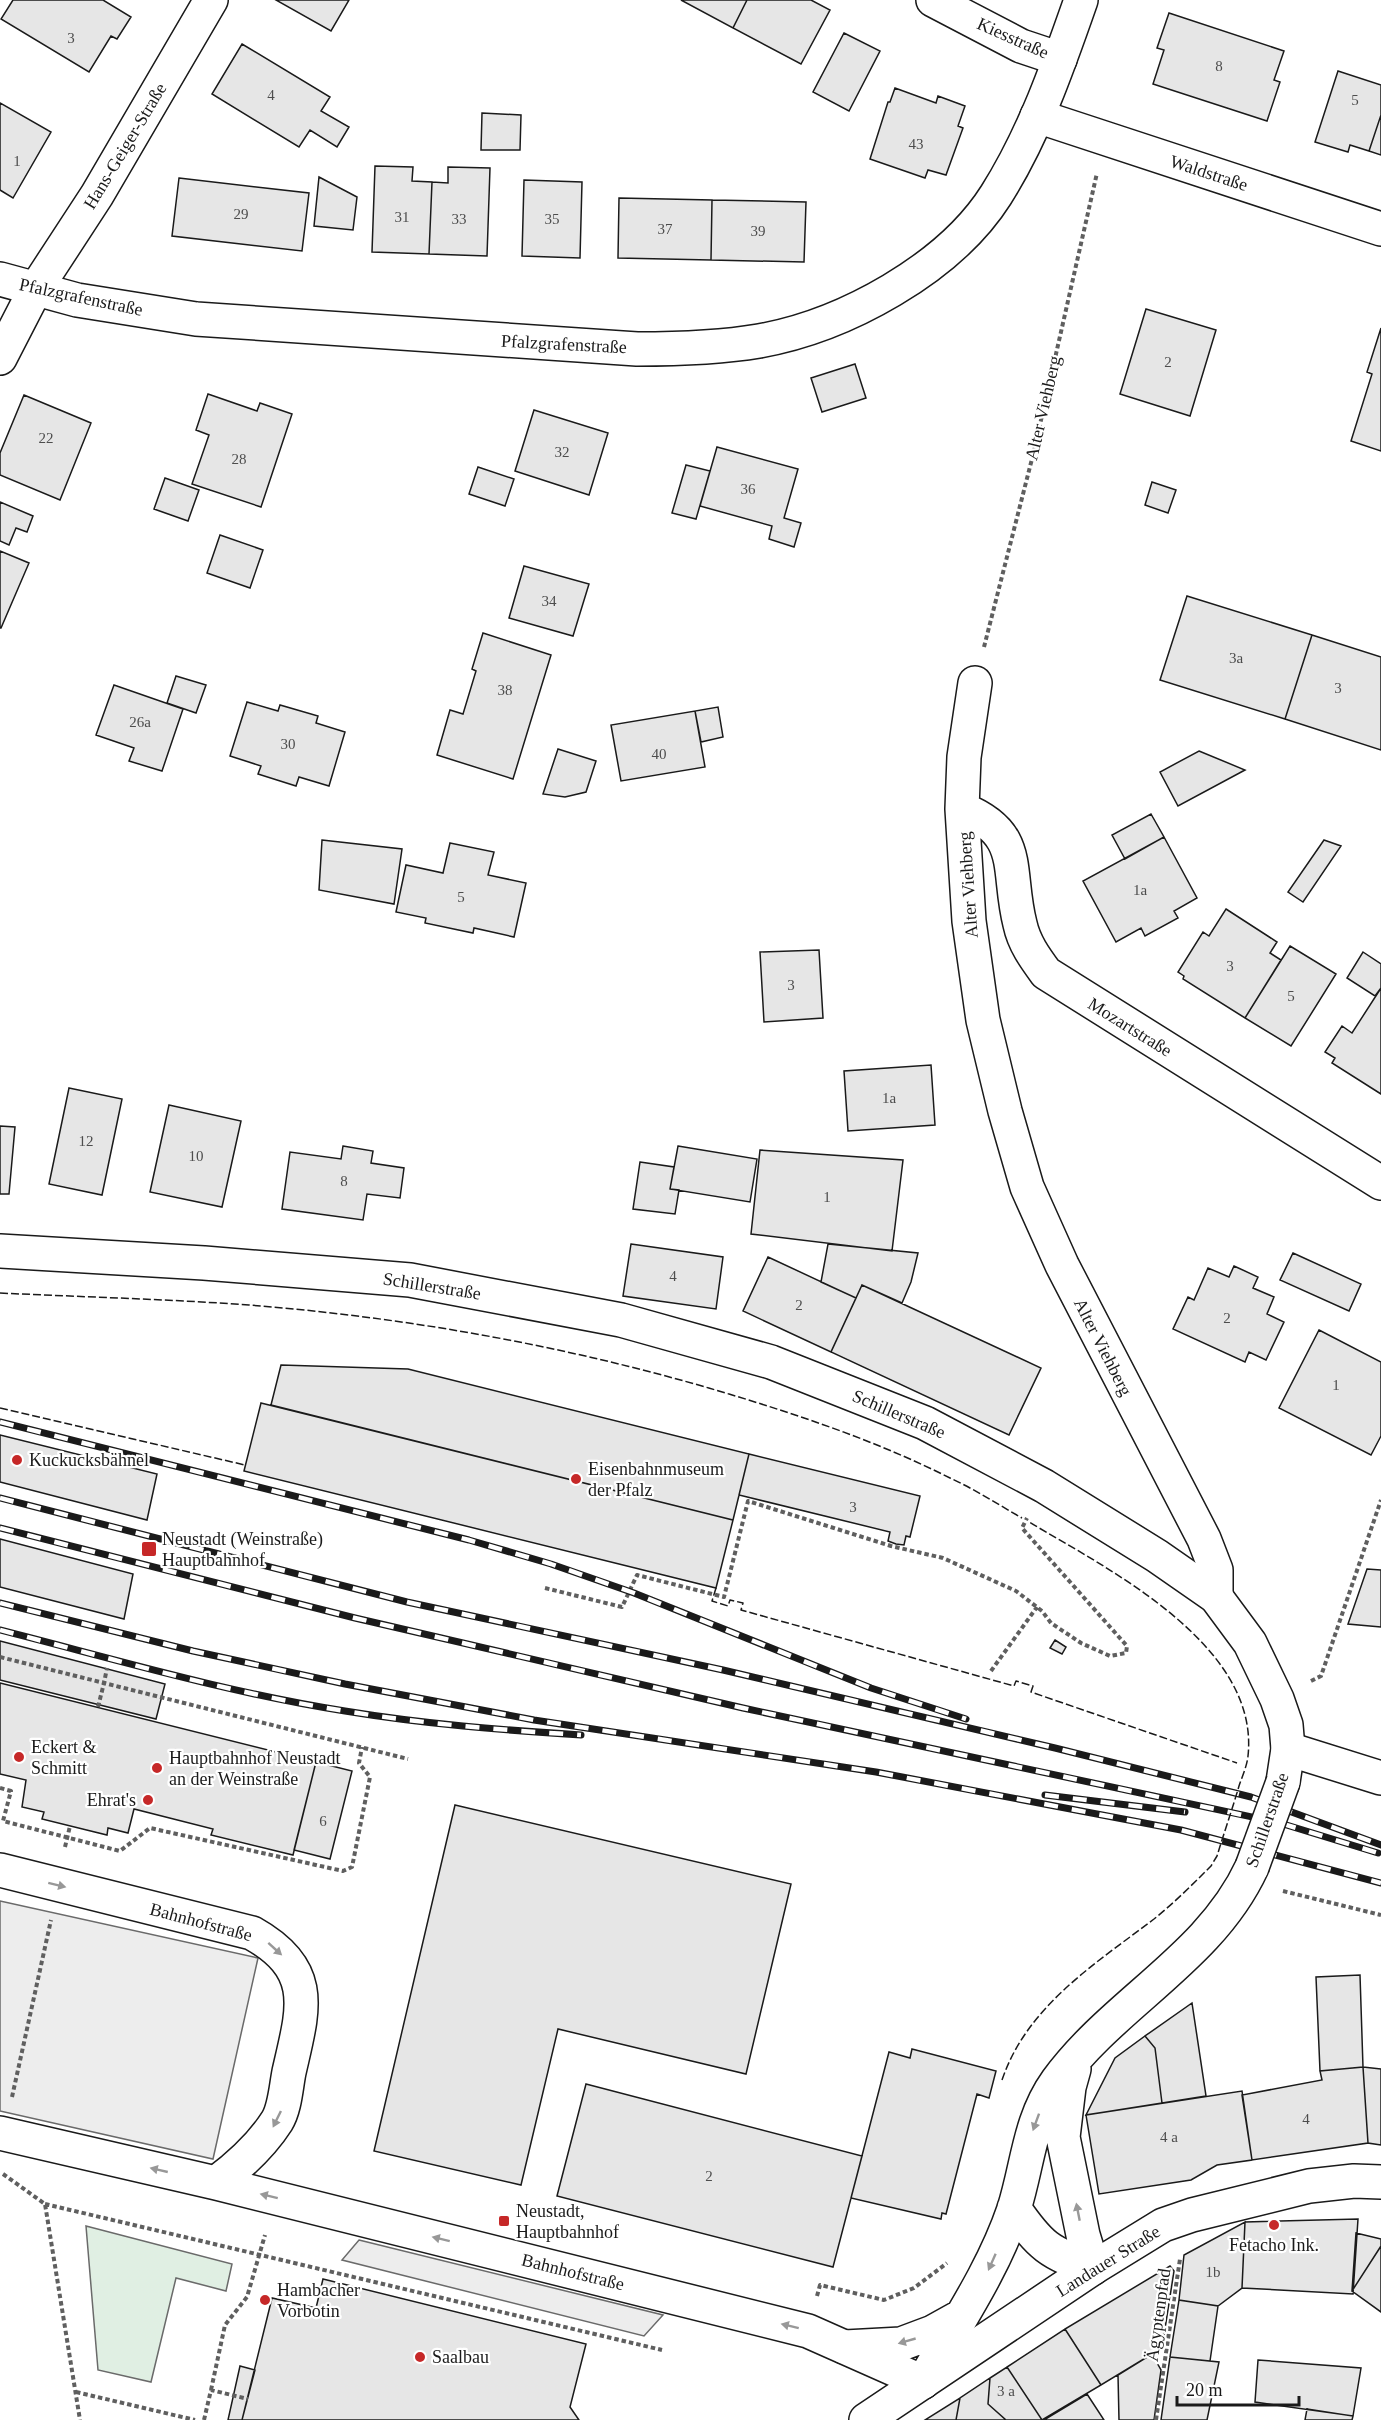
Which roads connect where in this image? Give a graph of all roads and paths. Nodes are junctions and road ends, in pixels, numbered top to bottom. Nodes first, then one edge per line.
1 (211, 0) edge
2 (933, 0) edge
3 (1081, 0) edge
4 (1060, 59) junction
5 (1038, 116) junction
6 (1104, 139) junction
7 (1381, 230) edge
8 (0, 279) edge
9 (35, 290) junction
10 (0, 358) edge
11 (975, 683) joint
12 (962, 809) junction
13 (1381, 1183) edge
14 (0, 1251) edge
15 (1381, 1500) edge
16 (1026, 1530) dead end
17 (545, 1588) dead end
18 (1216, 1597) junction
19 (1037, 1607) junction
20 (0, 1657) edge
21 (107, 1668) dead end
22 (991, 1671) dead end
23 (1321, 1676) dead end
24 (104, 1683) junction
25 (98, 1707) dead end
26 (362, 1748) junction
27 (1288, 1749) junction
28 (408, 1759) dead end
29 (1381, 1778) edge
30 (0, 1788) edge
31 (70, 1826) dead end
32 (67, 1838) junction
33 (0, 1870) edge
34 (1248, 1874) junction
35 (57, 1885) junction
36 (1381, 1915) edge
37 (1078, 2056) junction
38 (2, 2134) edge
39 (0, 2172) edge
40 (1381, 2182) edge
41 (216, 2183) junction
42 (277, 2198) junction
43 (45, 2204) junction
44 (1014, 2208) junction
45 (1192, 2215) junction
46 (258, 2255) junction
47 (952, 2257) dead end
48 (1093, 2268) junction
49 (960, 2318) junction
50 (808, 2331) junction
51 (844, 2347) junction
52 (663, 2349) dead end
53 (923, 2382) junction
54 (211, 2390) junction
55 (76, 2392) junction
56 (248, 2399) dead end
57 (80, 2420) edge
58 (195, 2420) edge
59 (204, 2420) edge
60 (866, 2420) edge
61 (1156, 2420) edge

1 - 9 street, Hans-Geiger-Straße
2 - 4 street, Kiesstraße
3 - 4 street, Pfalzgrafenstraße
4 - 5 street, Pfalzgrafenstraße
5 - 6 street, Waldstraße
5 - 9 street, Pfalzgrafenstraße
6 - 7 street, Waldstraße
6 - 11 path, Alter Viehberg
8 - 9 street, Pfalzgrafenstraße
9 - 10 street, Hans-Geiger-Straße
11 - 12 street, Alter Viehberg
12 - 13 street, Mozartstraße
12 - 18 street, Alter Viehberg
14 - 18 street, Schillerstraße
15 - 23 path
16 - 19 path
17 - 19 path
18 - 27 street, Schillerstraße
19 - 22 path
20 - 24 path
21 - 24 path
24 - 25 path
24 - 26 path
26 - 28 path
26 - 32 path
27 - 29 street
27 - 34 street, Schillerstraße, bridge
30 - 32 path
31 - 32 path
32 - 35 path
33 -> 35 street, Bahnhofstraße
34 - 36 path
34 - 37 street, Schillerstraße
35 - 38 path
35 -> 41 street, Bahnhofstraße
37 -> 44 street, Schillerstraße
48 -> 37 street, Schillerstraße
41 -> 38 street, Bahnhofstraße
39 - 43 path
40 - 45 street, Landauer Straße
42 -> 41 street, Bahnhofstraße
42 - 46 path
50 -> 42 street, Bahnhofstraße
43 - 46 path
43 - 55 path
44 - 48 street
44 -> 49 street, Schillerstraße
45 - 48 street, Landauer Straße
45 - 61 path, Ägyptenpfad
46 - 52 path
46 - 54 path
47 - 50 path
48 - 53 street, Landauer Straße
49 -> 51 street
49 - 53 street, Schillerstraße
50 - 51 street, Bahnhofstraße
51 - 53 street, Bahnhofstraße
53 - 60 street, Landauer Straße
54 - 56 path
54 - 59 path
55 - 57 path
55 - 58 path

